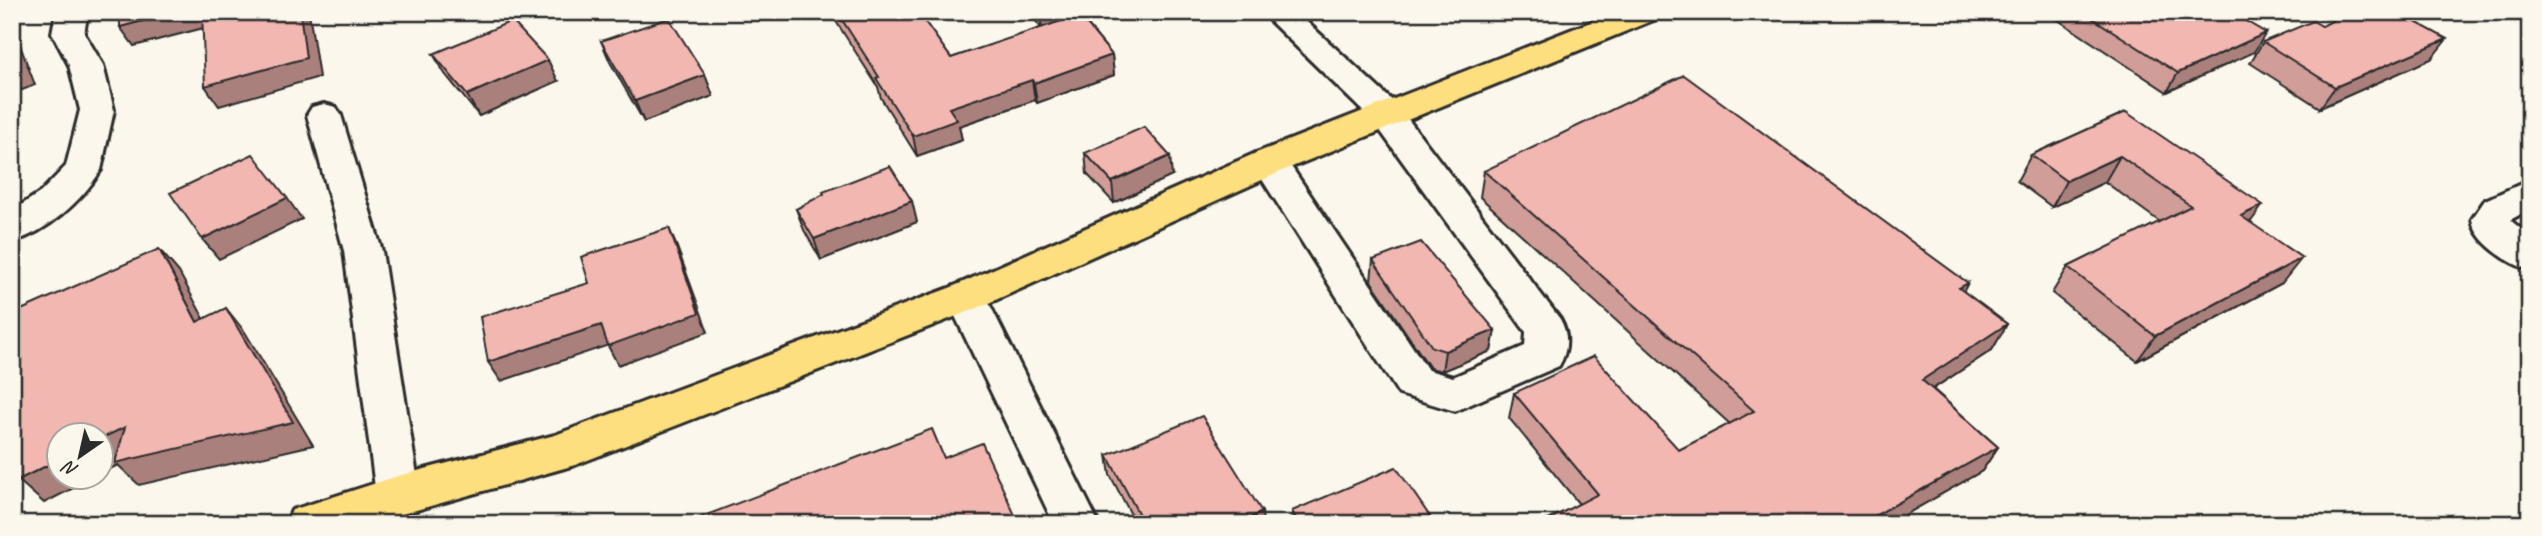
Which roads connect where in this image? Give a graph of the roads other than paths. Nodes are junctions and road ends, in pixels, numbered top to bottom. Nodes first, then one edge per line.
1 (72, 12) edge
2 (1277, 12) edge
3 (1645, 12) edge
4 (1385, 114) junction
5 (324, 115) dead end
6 (1269, 162) junction
7 (2530, 193) edge
8 (12, 229) edge
9 (2530, 256) edge
10 (966, 297) junction
11 (398, 495) junction
12 (308, 524) edge
13 (1077, 524) edge

1 - 8 street
2 - 4 street
3 - 4 main road
4 - 6 main road
4 - 6 street
5 - 11 street
6 - 10 main road
7 - 9 street
10 - 11 main road
10 - 13 street
11 - 12 main road

